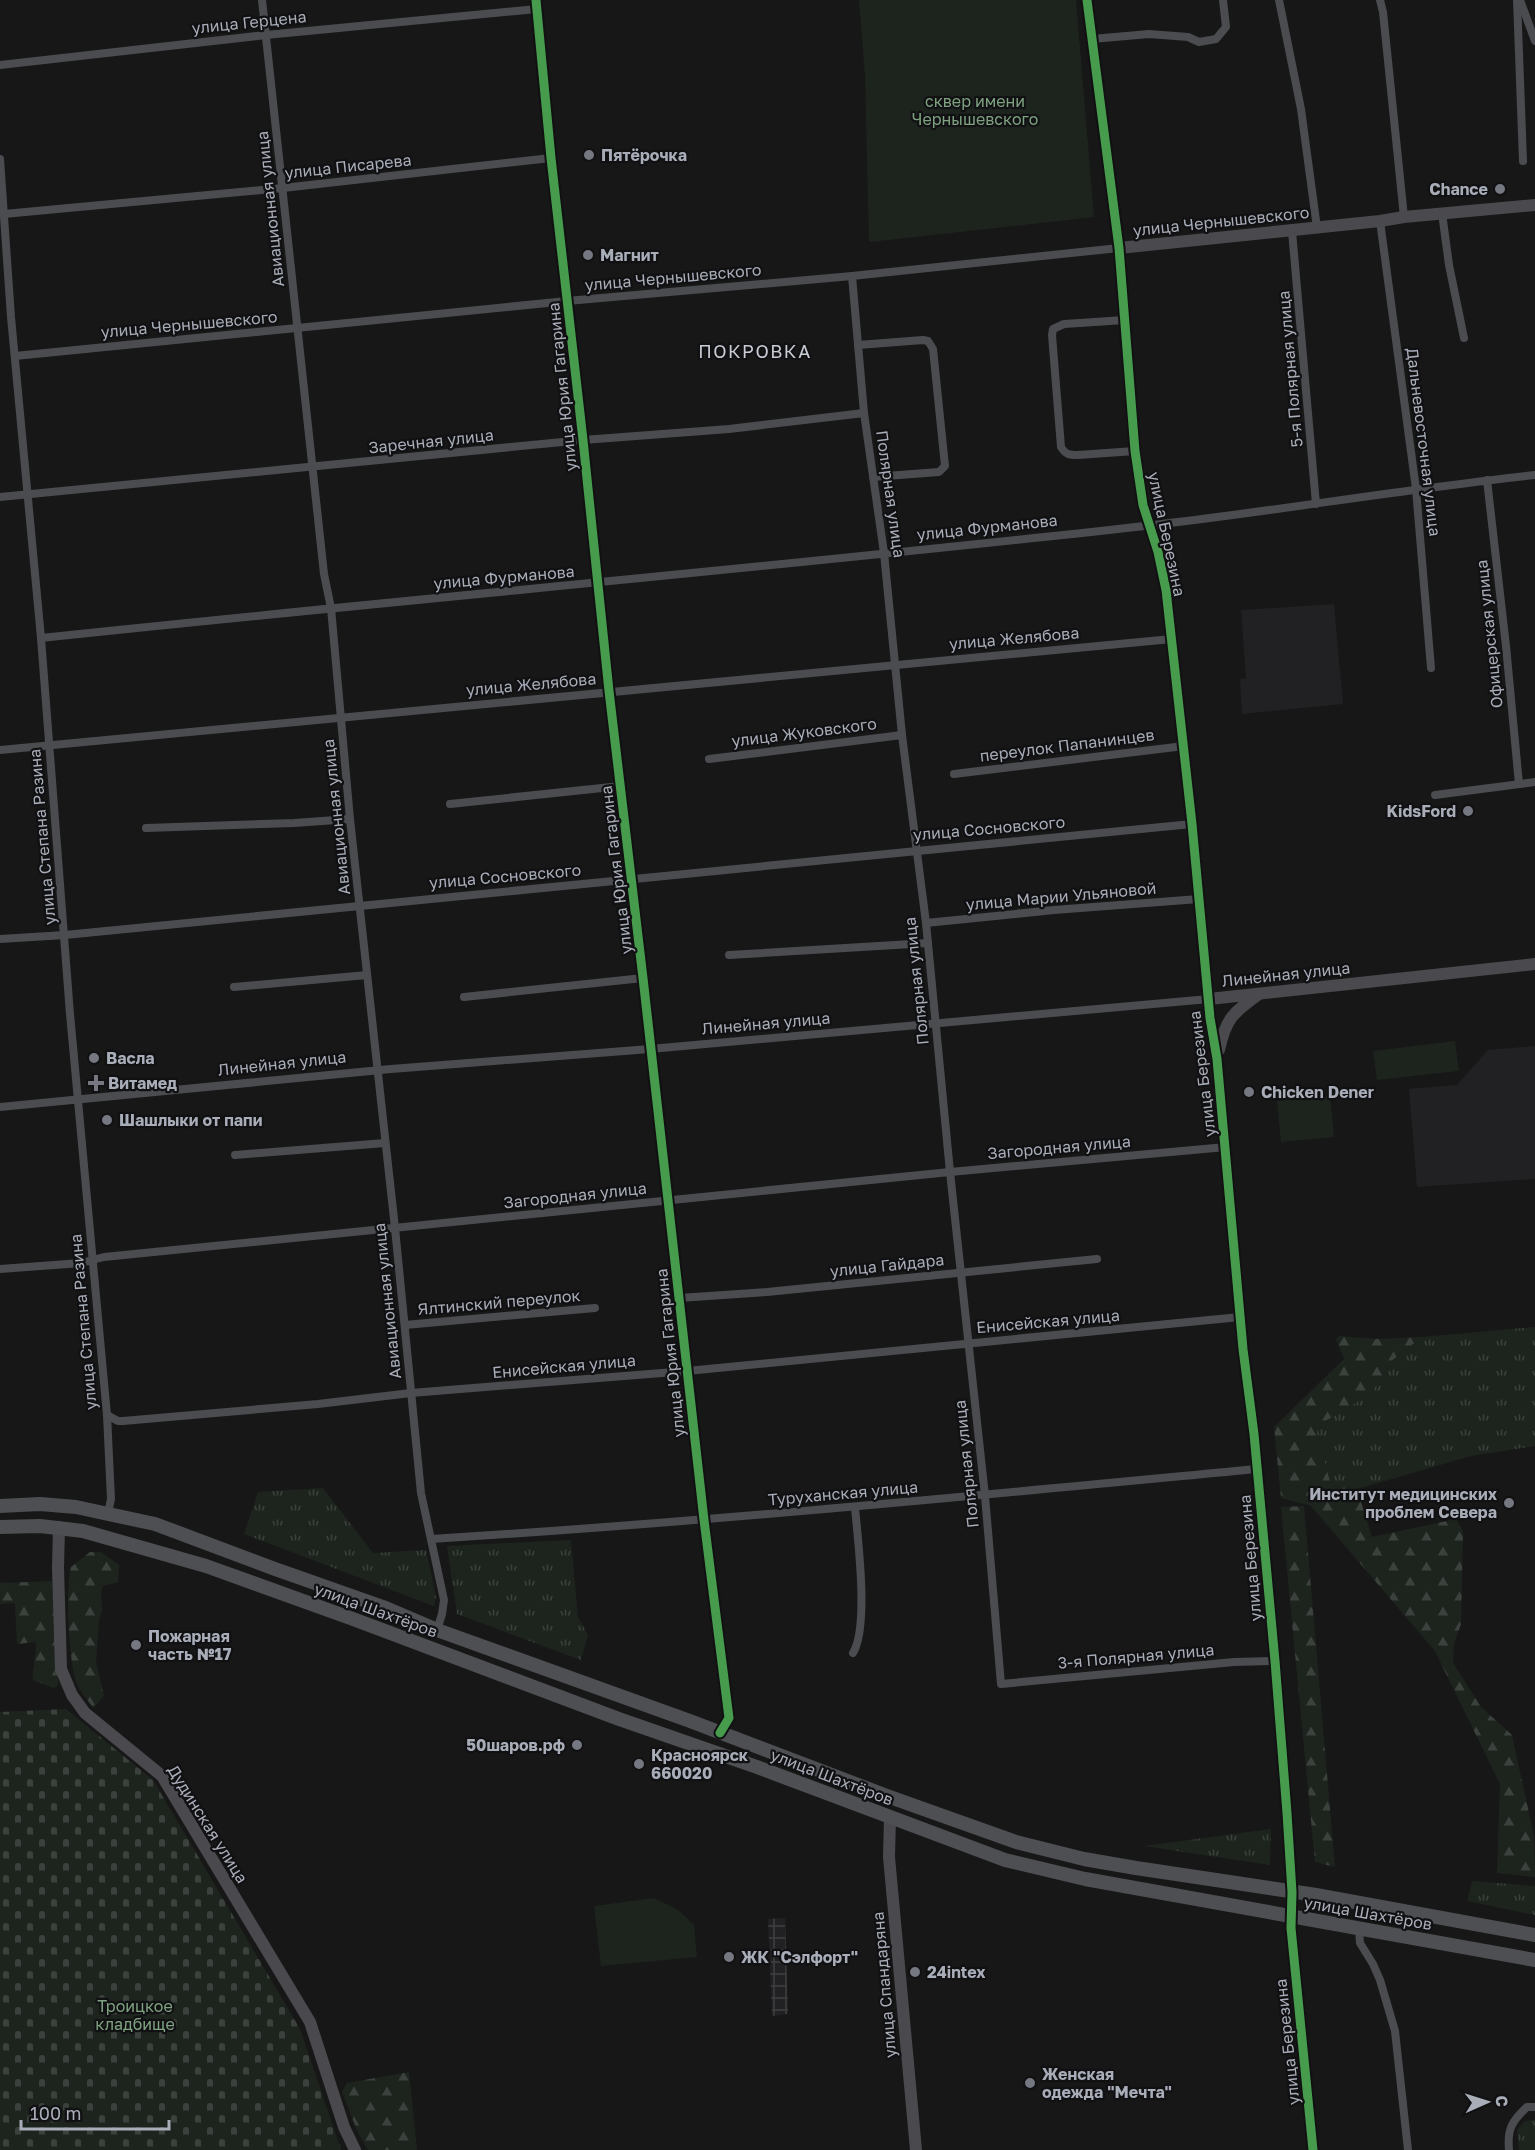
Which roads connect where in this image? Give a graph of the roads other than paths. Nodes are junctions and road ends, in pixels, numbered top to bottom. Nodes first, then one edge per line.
1 (262, 0) edge
2 (1087, 0) edge
3 (1223, 0) edge
4 (1279, 0) edge
5 (1380, 0) edge
6 (1518, 0) edge
7 (536, 5) edge
8 (266, 35) junction
9 (1092, 39) junction
10 (1535, 41) edge
11 (0, 65) edge
12 (551, 158) junction
13 (0, 159) edge
14 (1523, 161) dead end
15 (283, 188) junction
16 (1535, 205) edge
17 (1442, 213) junction
18 (4, 214) junction
19 (1404, 217) junction
20 (1380, 221) junction
21 (1317, 228) junction
22 (1292, 231) junction
23 (1119, 248) junction
24 (852, 276) junction
25 (567, 301) junction
26 (1125, 320) junction
27 (298, 328) junction
28 (1464, 338) dead end
29 (858, 345) junction
30 (15, 356) junction
31 (864, 413) junction
32 (583, 440) junction
33 (1135, 451) junction
34 (312, 468) junction
35 (1535, 475) edge
36 (873, 477) junction
37 (1487, 480) junction
38 (1416, 489) junction
39 (28, 495) junction
40 (0, 497) edge
41 (1316, 504) junction
42 (1148, 525) junction
43 (884, 553) junction
44 (598, 584) junction
45 (330, 608) junction
46 (41, 638) junction
47 (1172, 639) junction
48 (895, 664) junction
49 (1431, 668) dead end
50 (609, 691) junction
51 (341, 717) junction
52 (902, 735) junction
53 (50, 746) junction
54 (1184, 746) junction
55 (0, 750) edge
56 (709, 759) dead end
57 (954, 774) dead end
58 (1535, 782) edge
59 (1519, 784) junction
60 (621, 786) junction
61 (1435, 795) dead end
62 (450, 804) dead end
63 (350, 819) junction
64 (1192, 824) junction
65 (146, 828) dead end
66 (917, 849) junction
67 (632, 879) junction
68 (1199, 899) junction
69 (361, 905) junction
70 (926, 923) junction
71 (64, 935) junction
72 (0, 939) edge
73 (928, 943) junction
74 (729, 955) dead end
75 (1535, 964) edge
76 (367, 975) junction
77 (644, 978) junction
78 (234, 987) dead end
79 (1260, 994) junction
80 (464, 998) dead end
81 (1209, 999) junction
82 (936, 1024) junction
83 (650, 1049) junction
84 (1217, 1059) junction
85 (377, 1071) junction
86 (78, 1101) junction
87 (0, 1107) edge
88 (385, 1143) junction
89 (1226, 1148) junction
90 (235, 1155) dead end
91 (950, 1172) junction
92 (668, 1201) junction
93 (395, 1227) junction
94 (1097, 1259) dead end
95 (92, 1260) junction
96 (0, 1269) edge
97 (962, 1272) junction
98 (679, 1298) junction
99 (595, 1308) dead end
100 (1240, 1317) junction
101 (405, 1325) junction
102 (968, 1343) junction
103 (687, 1371) junction
104 (411, 1393) junction
105 (107, 1415) junction
106 (1257, 1469) junction
107 (985, 1496) junction
108 (0, 1506) edge
109 (855, 1508) junction
110 (108, 1513) junction
111 (704, 1520) junction
112 (0, 1527) edge
113 (60, 1527) junction
114 (431, 1539) junction
115 (437, 1630) junction
116 (853, 1653) dead end
117 (1275, 1661) junction
118 (1001, 1684) joint
119 (720, 1733) junction
120 (890, 1817) junction
121 (1292, 1892) junction
122 (1291, 1916) junction
123 (1359, 1929) junction
124 (1535, 1935) edge
125 (1535, 1960) edge
126 (1535, 2107) edge
127 (355, 2150) edge
128 (916, 2150) edge
129 (1313, 2150) edge
130 (1408, 2150) edge
131 (1509, 2150) edge

1 - 8 street, Авиационная улица
2 - 9 street, улица Березина
3 - 9 street
4 - 21 street
5 - 19 street
6 - 10 street
6 - 14 street
7 - 8 street, улица Герцена
7 - 12 street, улица Юрия Гагарина
8 - 11 street, улица Герцена
8 - 15 street, Авиационная улица
9 - 23 street, улица Березина
12 - 15 street, улица Писарева
12 - 25 street, улица Юрия Гагарина
13 - 18 street, улица Степана Разина
15 - 18 street, улица Писарева
15 - 27 street, Авиационная улица
16 - 17 street, улица Чернышевского
17 - 19 street, улица Чернышевского
17 - 28 street
18 - 30 street, улица Степана Разина
19 - 20 street, улица Чернышевского
20 - 21 street, улица Чернышевского
20 - 38 street, Дальневосточная улица
21 - 22 street, улица Чернышевского
22 - 23 street, улица Чернышевского
22 - 41 street, 5-я Полярная улица
23 - 24 street, улица Чернышевского
23 - 26 street, улица Березина
24 - 25 street, улица Чернышевского
24 - 29 street, Полярная улица
25 - 27 street, улица Чернышевского
25 - 32 street, улица Юрия Гагарина
26 - 33 street, улица Березина
26 - 33 street
27 - 30 street, улица Чернышевского
27 - 34 street, Авиационная улица
29 - 31 street, Полярная улица
29 - 36 street
30 - 39 street, улица Степана Разина
31 - 32 street, Заречная улица
31 - 36 street, Полярная улица
32 - 34 street, Заречная улица
32 - 44 street, улица Юрия Гагарина
33 - 42 street, улица Березина
34 - 39 street, Заречная улица
34 - 45 street, Авиационная улица
35 - 37 street, улица Фурманова
36 - 43 street, Полярная улица
37 - 38 street, улица Фурманова
37 - 59 street, Офицерская улица
38 - 41 street, улица Фурманова
38 - 49 street, Дальневосточная улица
39 - 40 street, Заречная улица
39 - 46 street, улица Степана Разина
41 - 42 street, улица Фурманова
42 - 43 street, улица Фурманова
42 - 47 street, улица Березина
43 - 44 street, улица Фурманова
43 - 48 street, Полярная улица
44 - 45 street, улица Фурманова
44 - 50 street, улица Юрия Гагарина
45 - 46 street, улица Фурманова
45 - 51 street, Авиационная улица
46 - 53 street, улица Степана Разина
47 - 48 street, улица Желябова
47 - 54 street, улица Березина
48 - 50 street, улица Желябова
48 - 52 street, Полярная улица
50 - 51 street, улица Желябова
50 - 60 street, улица Юрия Гагарина
51 - 53 street, улица Желябова
51 - 63 street, Авиационная улица
52 - 56 street, улица Жуковского
52 - 66 street, Полярная улица
53 - 55 street, улица Желябова
53 - 71 street, улица Степана Разина
54 - 57 street, переулок Папанинцев
54 - 64 street, улица Березина
58 - 59 street
59 - 61 street
60 - 62 street
60 - 67 street, улица Юрия Гагарина
63 - 65 street
63 - 69 street, Авиационная улица
64 - 66 street, улица Сосновского
64 - 68 street, улица Березина
66 - 67 street, улица Сосновского
66 - 70 street, Полярная улица
67 - 69 street, улица Сосновского
67 - 77 street, улица Юрия Гагарина
68 - 70 street, улица Марии Ульяновой
68 - 81 street, улица Березина
69 - 71 street, улица Сосновского
69 - 76 street, Авиационная улица
70 - 73 street, Полярная улица
71 - 72 street, улица Сосновского
71 - 86 street, улица Степана Разина
73 - 74 street
73 - 82 street, Полярная улица
75 - 79 street, Линейная улица
76 - 78 street
76 - 85 street, Авиационная улица
77 - 80 street
77 - 83 street, улица Юрия Гагарина
79 - 81 street, Линейная улица
79 - 84 street
81 - 82 street, Линейная улица
81 - 84 street, улица Березина
82 - 83 street, Линейная улица
82 - 91 street, Полярная улица
83 - 85 street, Линейная улица
83 - 92 street, улица Юрия Гагарина
84 - 89 street, улица Березина
85 - 86 street, Линейная улица
85 - 88 street, Авиационная улица
86 - 87 street, Линейная улица
86 - 95 street, улица Степана Разина
88 - 90 street
88 - 93 street, Авиационная улица
89 - 91 street, Загородная улица
89 - 100 street, улица Березина
91 - 92 street, Загородная улица
91 - 97 street, Полярная улица
92 - 93 street, Загородная улица
92 - 98 street, улица Юрия Гагарина
93 - 95 street, Загородная улица
93 - 101 street, Авиационная улица
94 - 97 street, улица Гайдара
95 - 96 street, Загородная улица
95 - 105 street, улица Степана Разина
97 - 98 street, улица Гайдара
97 - 102 street, Полярная улица
98 - 103 street, улица Юрия Гагарина
99 - 101 street, Ялтинский переулок
100 - 102 street, Енисейская улица
100 - 106 street, улица Березина
101 - 104 street, Авиационная улица
102 - 103 street, Енисейская улица
102 - 107 street, Полярная улица
103 - 104 street, Енисейская улица
103 - 111 street, улица Юрия Гагарина
104 - 105 street, Енисейская улица
104 - 114 street, Авиационная улица
105 - 110 street, улица Степана Разина
106 - 107 street, Туруханская улица
106 - 117 street, улица Березина
107 - 109 street, Туруханская улица
107 - 118 street, Полярная улица
108 - 110 main road, улица Шахтёров
109 - 111 street, Туруханская улица
109 - 116 street
110 - 115 main road, улица Шахтёров
111 - 114 street, Туруханская улица
111 - 119 street, улица Юрия Гагарина
112 - 113 main road, улица Шахтёров
113 - 120 main road, улица Шахтёров
113 - 127 street, Дудинская улица
114 - 115 street, Авиационная улица
115 - 119 main road, улица Шахтёров
117 - 118 street, 3-я Полярная улица
117 - 121 street, улица Березина
119 - 121 main road, улица Шахтёров
120 - 122 main road, улица Шахтёров
120 - 128 street, улица Спандаряна
121 - 122 street, улица Березина
121 - 124 main road, улица Шахтёров
122 - 123 main road, улица Шахтёров
122 - 129 street, улица Березина
123 - 125 main road, улица Шахтёров
123 - 130 street
126 - 131 street

